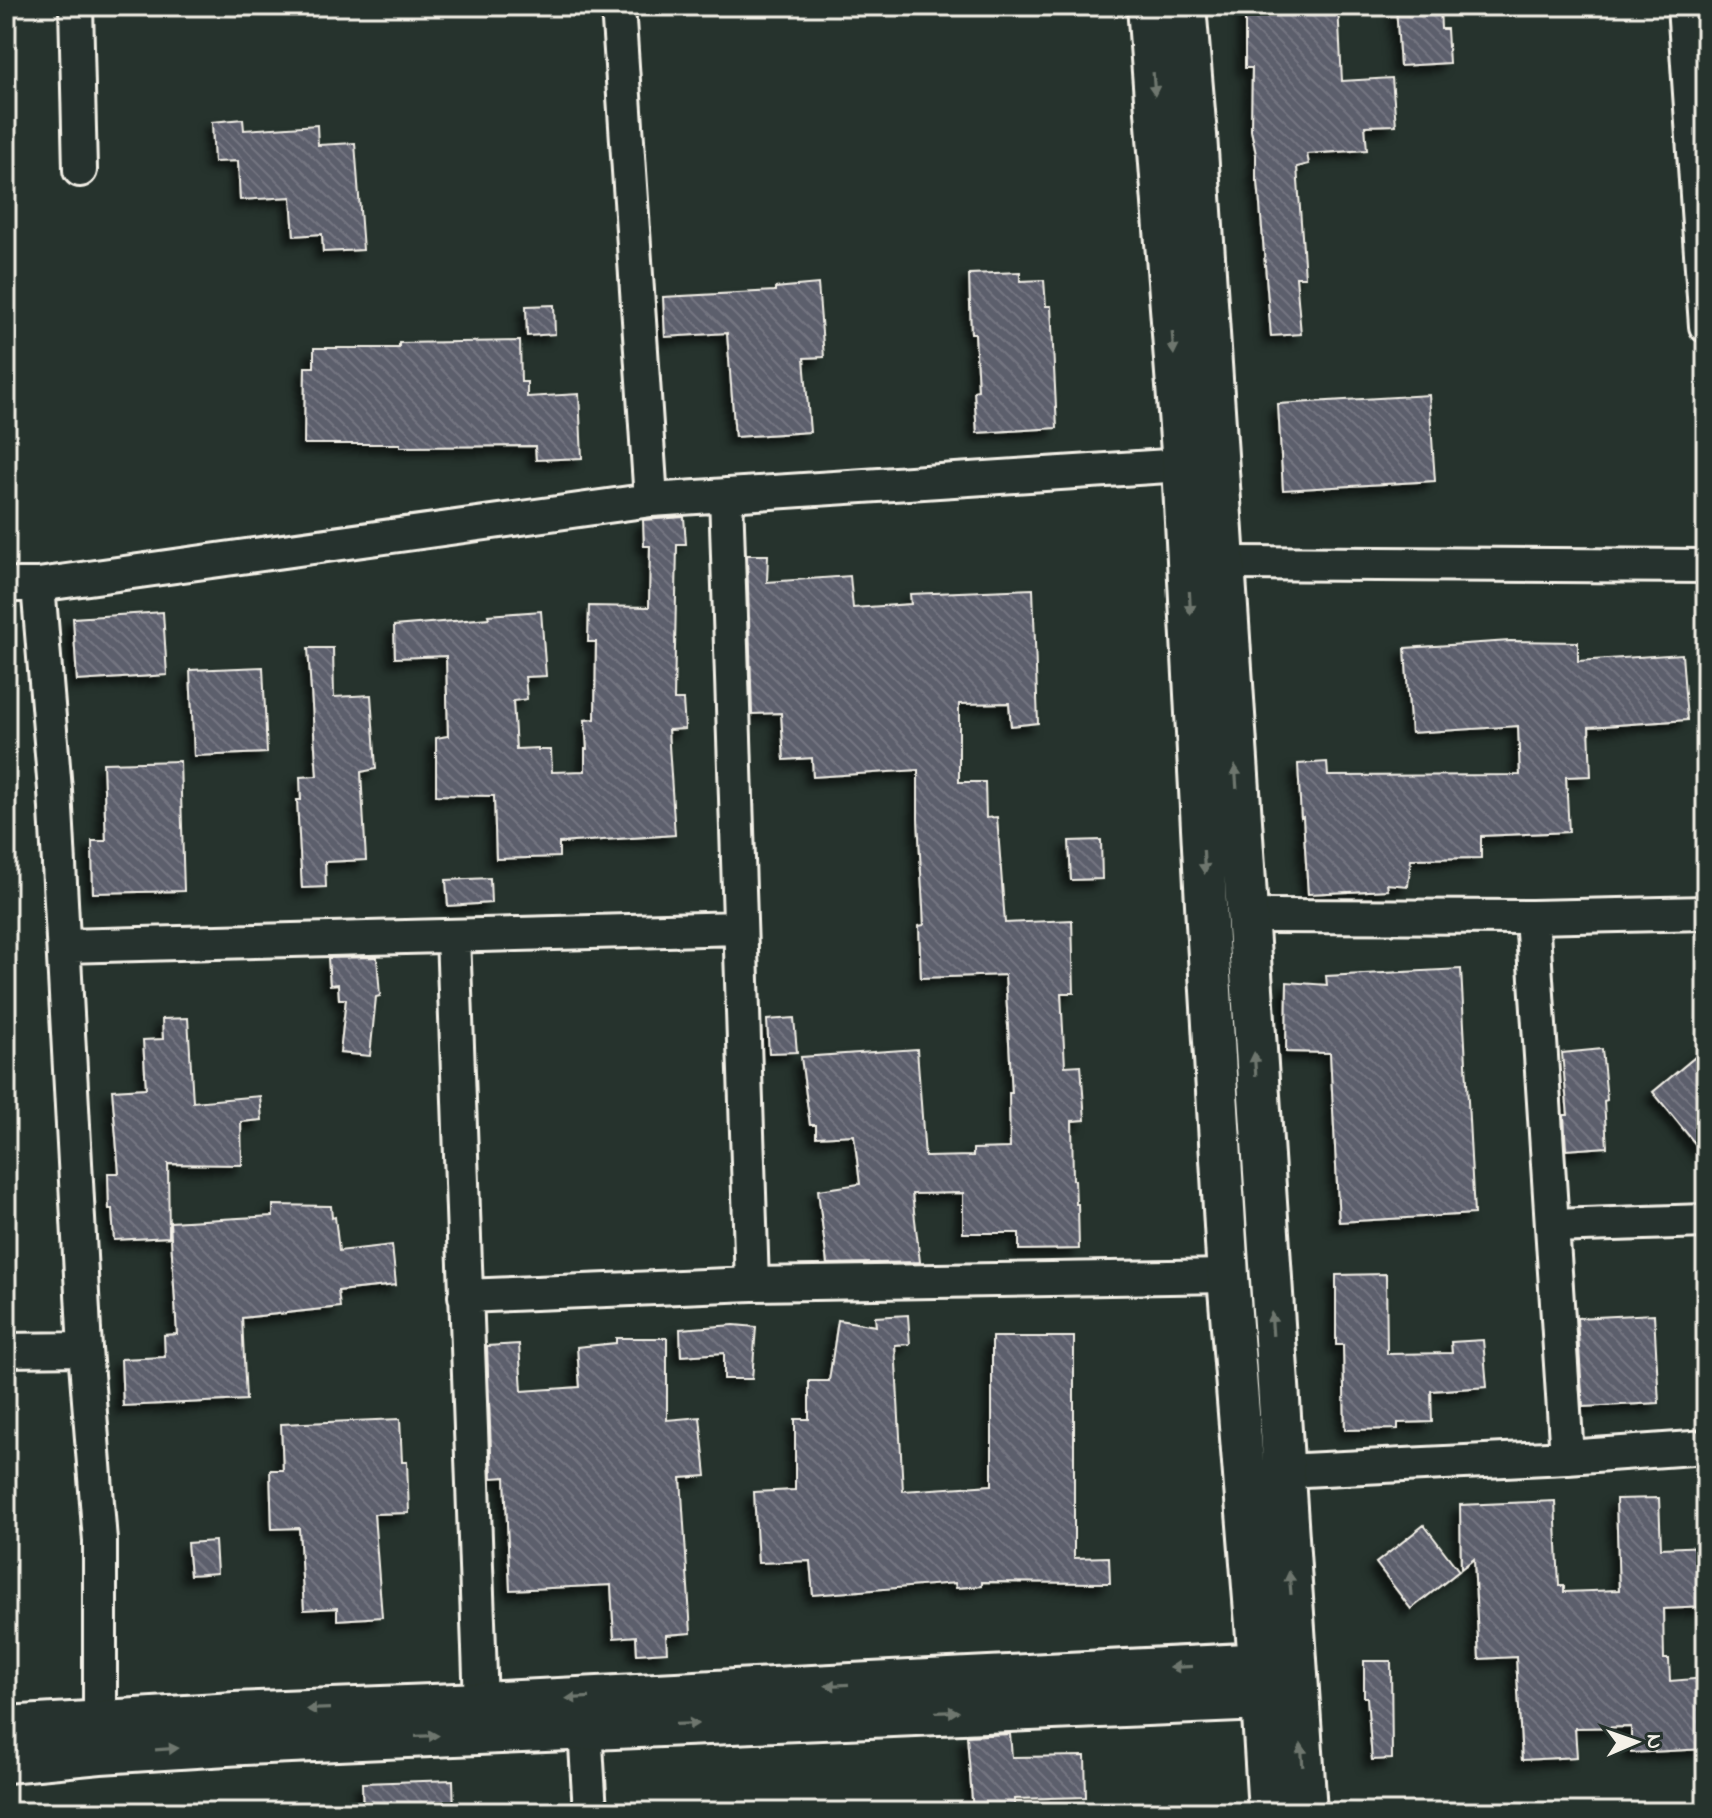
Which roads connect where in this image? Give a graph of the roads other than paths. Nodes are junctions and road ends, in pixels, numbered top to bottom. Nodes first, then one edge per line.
1 (76, 6) edge
2 (618, 6) edge
3 (1148, 6) edge
4 (1185, 6) edge
5 (1684, 6) edge
6 (80, 170) dead end
7 (1706, 326) edge
8 (1183, 465) junction
9 (726, 495) junction
10 (651, 500) junction
11 (1223, 563) junction
12 (1706, 566) edge
13 (6, 585) edge
14 (38, 585) junction
15 (1706, 913) edge
16 (1245, 916) junction
17 (1532, 917) junction
18 (740, 928) junction
19 (453, 936) junction
20 (64, 946) junction
21 (1706, 1221) edge
22 (1552, 1226) junction
23 (1228, 1276) junction
24 (752, 1284) junction
25 (465, 1296) junction
26 (85, 1349) junction
27 (6, 1350) edge
28 (1706, 1447) edge
29 (1567, 1457) junction
30 (1283, 1471) junction
31 (1279, 1680) junction
32 (481, 1703) junction
33 (6, 1727) edge
34 (585, 1728) junction
35 (100, 1737) junction
36 (6, 1762) edge
37 (590, 1812) edge
38 (1269, 1812) edge
39 (1306, 1812) edge

1 - 6 street
2 - 10 street
3 -> 8 street
4 - 11 street
5 - 7 street
8 - 9 street
8 -> 23 street
9 - 10 street
9 - 18 street
10 - 14 street
11 - 12 street
16 -> 11 street
13 - 14 street
14 - 20 street
15 - 17 street
16 - 17 street
30 -> 16 street
17 - 22 street
18 - 19 street
18 - 24 street
19 - 20 street
19 - 25 street
20 - 26 street
21 - 22 street
22 - 29 street
23 - 24 street
23 - 31 street
24 - 25 street
25 - 32 street
26 - 27 street
26 - 35 street
28 - 29 street
29 - 30 street
31 -> 30 street
31 -> 32 street
34 -> 31 street
31 - 38 street
39 -> 31 street
32 -> 35 street
33 - 35 street
35 -> 34 street
34 - 37 street
35 - 36 street

